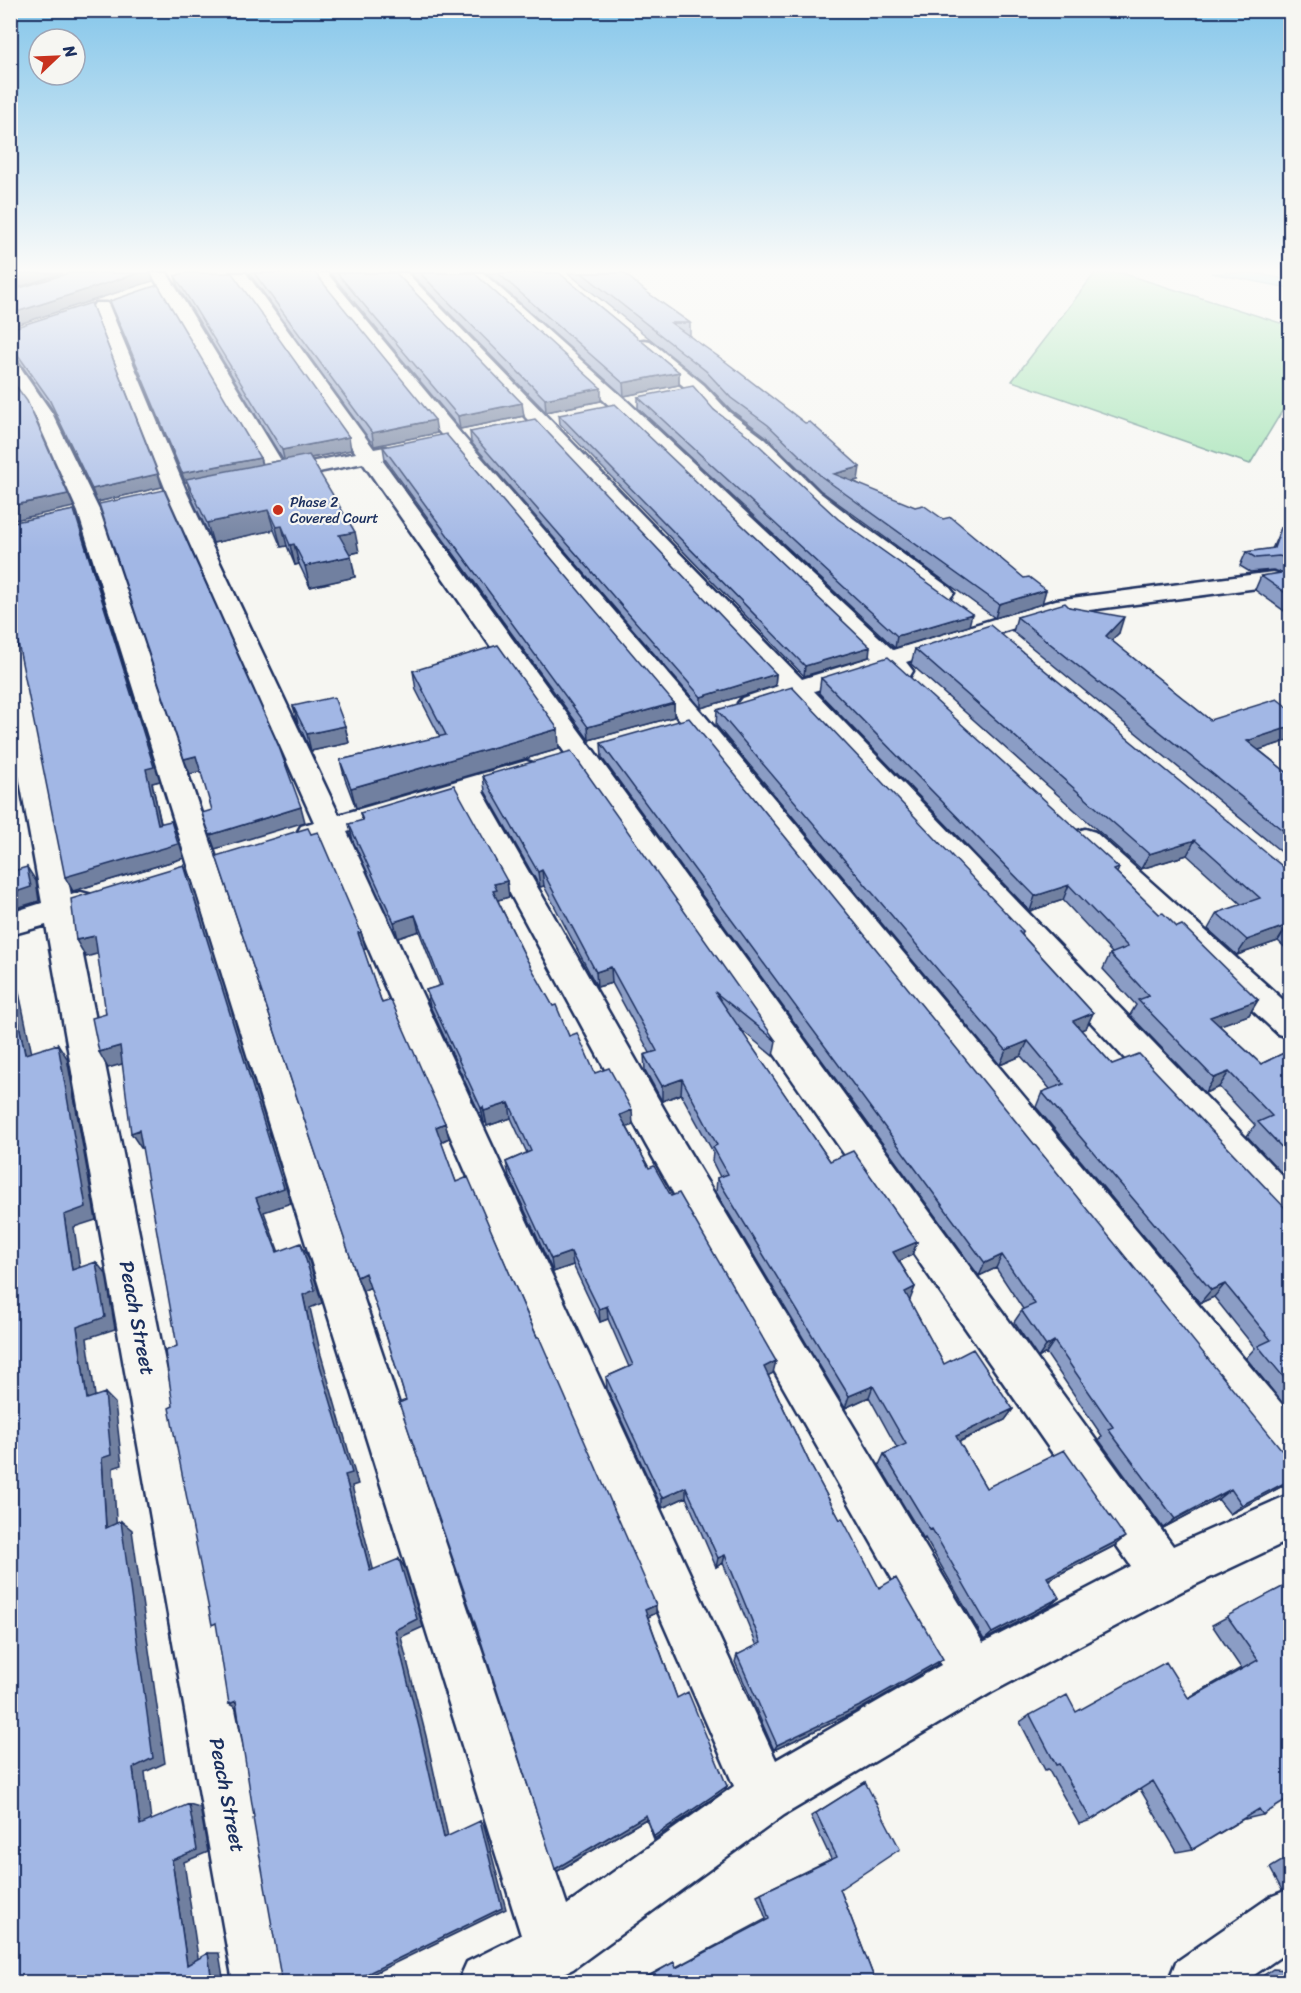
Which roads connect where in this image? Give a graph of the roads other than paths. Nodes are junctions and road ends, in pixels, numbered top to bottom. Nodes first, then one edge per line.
1 (11, 366) edge
2 (125, 366) edge
3 (212, 366) edge
4 (304, 366) edge
5 (395, 366) edge
6 (489, 366) edge
7 (577, 366) edge
8 (670, 366) edge
9 (698, 389) junction
10 (676, 394) edge
11 (400, 450) edge
12 (367, 456) junction
13 (279, 474) junction
14 (256, 478) edge
15 (1273, 579) edge
16 (998, 637) junction
17 (10, 653) edge
18 (888, 659) junction
19 (915, 683) edge
20 (797, 689) junction
21 (703, 718) junction
22 (593, 751) junction
23 (466, 786) junction
24 (330, 827) junction
25 (1073, 827) edge
26 (288, 840) edge
27 (104, 896) edge
28 (60, 909) junction
29 (10, 924) edge
30 (1290, 1025) edge
31 (1290, 1209) edge
32 (1290, 1448) edge
33 (1290, 1517) edge
34 (1165, 1574) junction
35 (974, 1674) junction
36 (765, 1796) junction
37 (1290, 1917) edge
38 (553, 1949) junction
39 (262, 1983) edge
40 (487, 1983) edge
41 (1196, 1983) edge

1 - 38 street
2 - 24 street
3 - 13 street
4 - 12 street
5 - 21 street
6 - 20 street
7 - 18 street
8 - 9 street
9 - 10 street
9 - 16 street
11 - 12 street
12 - 13 street
12 - 22 street
13 - 14 street
15 - 16 street
16 - 18 street
17 - 28 street, Peach Street
18 - 19 street
18 - 20 street
20 - 21 street
20 - 31 street
21 - 32 street
22 - 23 street
22 - 34 street
23 - 24 street
23 - 35 street
24 - 26 street
24 - 36 street
25 - 30 street
27 - 28 street
28 - 29 street
28 - 39 street, Peach Street
33 - 34 street
34 - 35 street
35 - 36 street
36 - 38 street
37 - 41 street
38 - 40 street

